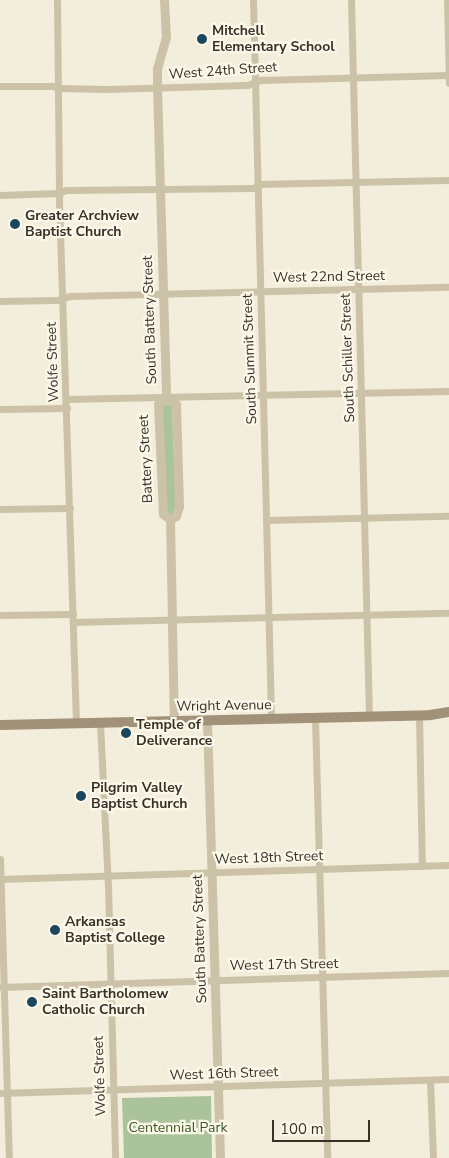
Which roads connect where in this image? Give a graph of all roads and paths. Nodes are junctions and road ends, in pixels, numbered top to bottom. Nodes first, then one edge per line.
1 (57, 0) edge
2 (164, 0) edge
3 (253, 0) edge
4 (351, 0) edge
5 (447, 0) edge
6 (448, 28) edge
7 (449, 75) edge
8 (353, 78) junction
9 (255, 82) junction
10 (449, 83) edge
11 (0, 86) edge
12 (58, 88) junction
13 (157, 88) junction
14 (449, 180) edge
15 (355, 182) junction
16 (257, 186) junction
17 (159, 190) junction
18 (59, 193) junction
19 (0, 195) edge
20 (449, 287) edge
21 (358, 288) junction
22 (260, 291) junction
23 (162, 293) junction
24 (63, 299) junction
25 (0, 301) edge
26 (449, 391) edge
27 (361, 393) junction
28 (263, 394) junction
29 (166, 398) junction
30 (67, 400) junction
31 (68, 408) junction
32 (0, 409) edge
33 (70, 508) junction
34 (0, 509) edge
35 (449, 516) edge
36 (170, 519) junction
37 (364, 519) junction
38 (266, 520) junction
39 (73, 614) junction
40 (449, 614) edge
41 (0, 615) edge
42 (366, 615) junction
43 (269, 616) junction
44 (172, 619) junction
45 (73, 622) junction
46 (449, 712) edge
47 (419, 715) junction
48 (369, 716) junction
49 (271, 718) junction
50 (315, 718) junction
51 (207, 720) junction
52 (174, 721) junction
53 (76, 723) junction
54 (100, 723) junction
55 (0, 725) edge
56 (0, 859) edge
57 (449, 865) edge
58 (422, 866) junction
59 (319, 869) junction
60 (212, 873) junction
61 (108, 876) junction
62 (0, 878) edge
63 (449, 973) edge
64 (323, 977) junction
65 (216, 979) junction
66 (111, 982) junction
67 (2, 987) edge
68 (449, 1079) edge
69 (430, 1080) junction
70 (325, 1083) junction
71 (219, 1087) junction
72 (113, 1090) junction
73 (3, 1093) edge
74 (9, 1158) edge
75 (115, 1158) edge
76 (220, 1158) edge
77 (327, 1158) edge
78 (433, 1158) edge

1 - 12 street, Wolfe Street
2 - 13 street, South Battery Street
3 - 9 street, South Summit Street
4 - 8 street, South Schiller Street
5 - 6 street
6 - 7 street
7 - 8 street, West 24th Street
7 - 10 street
8 - 9 street, West 24th Street
8 - 15 street, South Schiller Street
9 - 13 street, West 24th Street
9 - 16 street, South Summit Street
11 - 12 street, West 24th Street
12 - 13 street, West 24th Street
12 - 18 street, Wolfe Street
13 - 17 street, South Battery Street
14 - 15 street
15 - 16 street
15 - 21 street, South Schiller Street
16 - 17 street
16 - 22 street, South Summit Street
17 - 18 street
17 - 23 street, South Battery Street
18 - 19 street
18 - 24 street, Wolfe Street
20 - 21 street, West 22nd Street
21 - 22 street, West 22nd Street
21 - 27 street, South Schiller Street
22 - 23 street, West 22nd Street
22 - 28 street, South Summit Street
23 - 24 street, West 22nd Street
23 - 29 street, South Battery Street
24 - 25 street, West 22nd Street
24 - 30 street, Wolfe Street
26 - 27 street
27 - 28 street
27 - 37 street, South Schiller Street
28 - 29 street
28 - 38 street, South Summit Street
29 - 30 street
29 - 36 street, Battery Street
29 - 36 street, South Battery Street
30 - 31 street, Wolfe Street
31 - 32 street
31 - 33 street, Wolfe Street
33 - 34 street
33 - 39 street, Wolfe Street
35 - 37 street
36 - 44 street, South Battery Street
37 - 38 street
37 - 42 street, South Schiller Street
38 - 43 street, South Summit Street
39 - 41 street
39 - 45 street, Wolfe Street
40 - 42 street
42 - 43 street
42 - 48 street, South Schiller Street
43 - 44 street
43 - 49 street, South Summit Street
44 - 45 street
44 - 52 street, South Battery Street
45 - 53 street, Wolfe Street
46 - 47 main road, Wright Avenue
47 - 48 main road, Wright Avenue
47 - 58 street
48 - 50 main road, Wright Avenue
49 - 50 main road, Wright Avenue
49 - 51 main road, Wright Avenue
50 - 59 street
51 - 52 main road, Wright Avenue
51 - 60 street, South Battery Street
52 - 54 main road, Wright Avenue
53 - 54 main road, Wright Avenue
53 - 55 main road, Wright Avenue
54 - 61 street, Wolfe Street
56 - 62 street
57 - 58 street, West 18th Street
58 - 59 street, West 18th Street
59 - 60 street, West 18th Street
59 - 64 street
60 - 61 street, West 18th Street
60 - 65 street, South Battery Street
61 - 62 street, West 18th Street
61 - 66 street, Wolfe Street
62 - 67 street
63 - 64 street, West 17th Street
64 - 65 street, West 17th Street
64 - 70 street
65 - 66 street, West 17th Street
65 - 71 street, South Battery Street
66 - 67 street, West 17th Street
66 - 72 street, Wolfe Street
67 - 73 street
68 - 69 street, West 16th Street
69 - 70 street, West 16th Street
69 - 78 street
70 - 71 street, West 16th Street
70 - 77 street
71 - 72 street, West 16th Street
71 - 76 street, South Battery Street
72 - 73 street, West 16th Street
72 - 75 street, Wolfe Street
73 - 74 street

